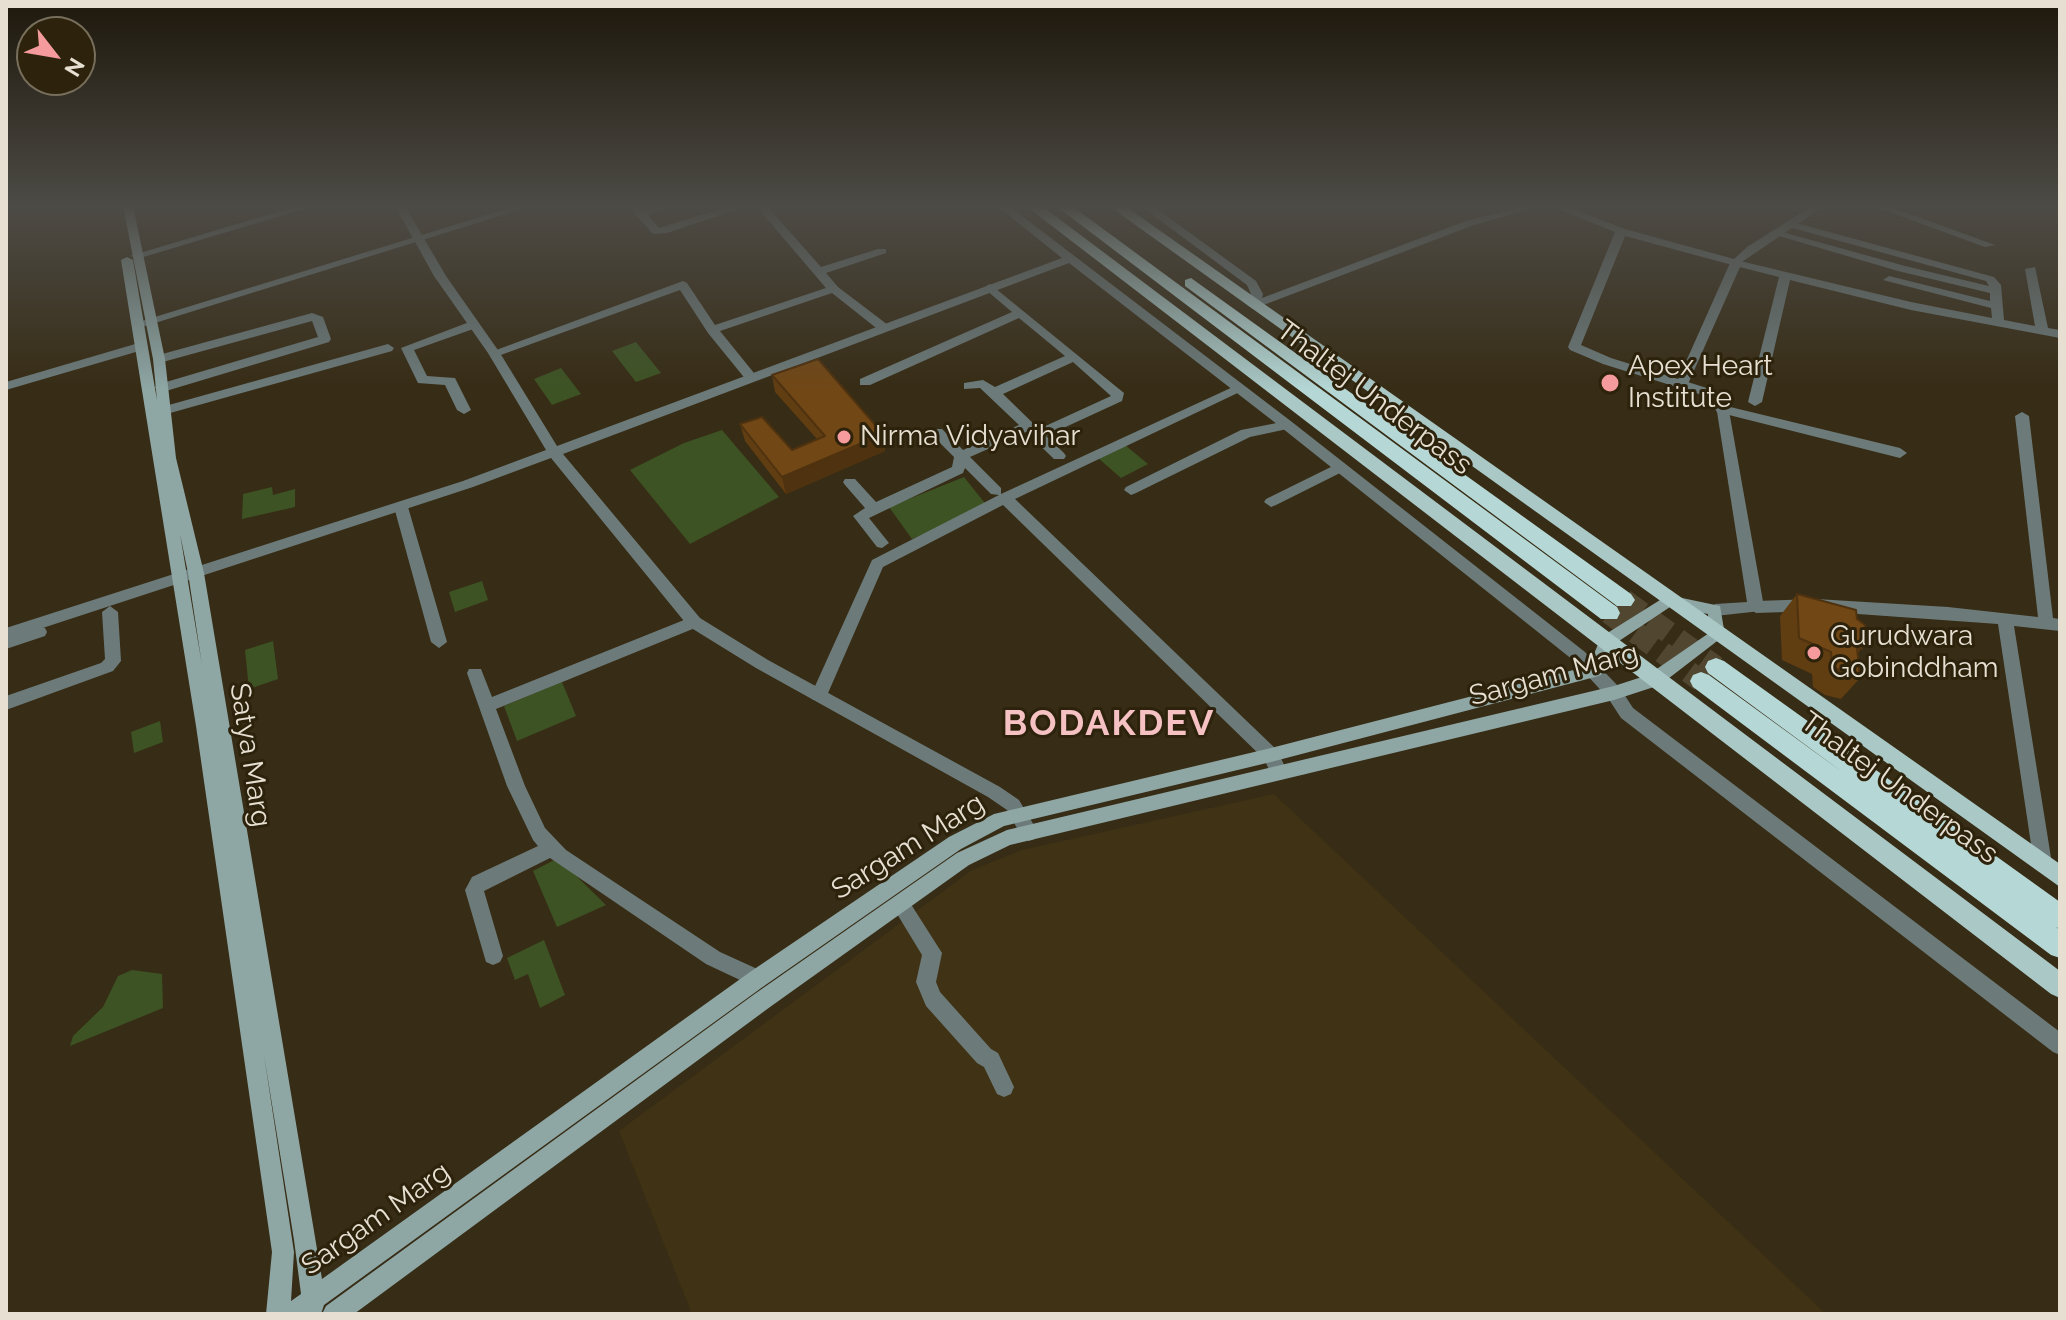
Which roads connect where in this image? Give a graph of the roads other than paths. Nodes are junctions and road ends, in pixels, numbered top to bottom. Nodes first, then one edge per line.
1 (135, 268) edge
2 (138, 268) edge
3 (324, 268) edge
4 (436, 268) edge
5 (817, 268) edge
6 (831, 268) edge
7 (1046, 268) edge
8 (1081, 268) edge
9 (1114, 268) edge
10 (1146, 268) edge
11 (1171, 268) edge
12 (1201, 268) edge
13 (1231, 268) edge
14 (1352, 268) edge
15 (1606, 268) edge
16 (1734, 268) edge
17 (1753, 268) edge
18 (1897, 268) edge
19 (1951, 268) edge
20 (2031, 269) dead end
21 (820, 271) junction
22 (1785, 276) junction
23 (1889, 280) dead end
24 (990, 288) junction
25 (834, 289) junction
26 (1996, 291) junction
27 (1253, 305) junction
28 (1997, 306) junction
29 (1021, 313) junction
30 (145, 322) junction
31 (1998, 322) junction
32 (472, 325) junction
33 (884, 328) junction
34 (712, 330) junction
35 (2042, 331) junction
36 (2060, 334) edge
37 (212, 344) junction
38 (142, 346) junction
39 (388, 348) dead end
40 (494, 353) junction
41 (1074, 357) junction
42 (159, 359) junction
43 (218, 372) junction
44 (752, 378) junction
45 (865, 382) dead end
46 (1682, 384) junction
47 (6, 386) edge
48 (969, 386) dead end
49 (161, 388) junction
50 (1240, 389) junction
51 (994, 393) junction
52 (1755, 402) dead end
53 (1722, 409) junction
54 (464, 410) dead end
55 (163, 411) junction
56 (2022, 416) dead end
57 (1287, 425) junction
58 (1032, 431) junction
59 (937, 432) dead end
60 (554, 452) junction
61 (1900, 453) dead end
62 (961, 456) junction
63 (1059, 456) dead end
64 (1341, 467) junction
65 (850, 482) dead end
66 (1131, 490) dead end
67 (1000, 494) junction
68 (1271, 502) dead end
69 (401, 507) junction
70 (874, 509) junction
71 (882, 543) dead end
72 (196, 573) junction
73 (178, 579) junction
74 (1624, 600) tunnel mouth
75 (1668, 601) junction
76 (1756, 607) junction
77 (1715, 610) junction
78 (110, 612) dead end
79 (1609, 613) tunnel mouth
80 (2005, 618) junction
81 (694, 622) junction
82 (2053, 624) edge
83 (39, 632) dead end
84 (6, 634) edge
85 (1717, 635) junction
86 (1607, 641) junction
87 (439, 642) dead end
88 (6, 643) edge
89 (1595, 671) junction
90 (475, 673) dead end
91 (1654, 680) junction
92 (1614, 693) junction
93 (819, 695) junction
94 (6, 703) edge
95 (487, 706) junction
96 (1275, 764) junction
97 (1019, 814) junction
98 (1029, 833) junction
99 (552, 848) junction
100 (2043, 864) junction
101 (2060, 877) edge
102 (900, 904) junction
103 (2060, 917) edge
104 (2060, 946) edge
105 (493, 956) dead end
106 (757, 979) junction
107 (2060, 986) edge
108 (2060, 1045) edge
109 (1004, 1087) dead end
110 (312, 1306) edge
111 (278, 1314) edge
112 (292, 1314) edge
113 (334, 1314) edge

1 - 30 main road, Satya Marg
2 - 30 main road, Satya Marg
3 - 30 street
4 - 32 street
5 - 21 street
6 - 21 street
7 - 24 street
8 - 50 street
9 - 86 main road
10 - 79 highway, Thaltej Underpass
11 - 74 highway, Thaltej Underpass
12 - 27 main road
13 - 27 street
14 - 27 street
15 - 46 street
16 - 46 street
17 - 22 street
18 - 26 street
19 - 26 street
20 - 35 street
21 - 25 street
22 - 31 street
22 - 52 street
23 - 28 street
24 - 29 street
24 - 33 street
25 - 33 street
25 - 34 street
26 - 28 street
27 - 75 main road
28 - 31 street
29 - 41 street
29 - 45 street
30 - 38 main road, Satya Marg
30 - 42 main road, Satya Marg
31 - 35 street
32 - 40 street
32 - 54 street
33 - 44 street
34 - 40 street
34 - 44 street
35 - 36 street
37 - 42 street
37 - 43 street
37 - 43 street
38 - 47 street
38 - 73 main road, Satya Marg
39 - 55 street
40 - 60 street
41 - 51 street
41 - 58 street
42 - 49 main road, Satya Marg
43 - 49 street
44 - 60 street
46 - 53 street
48 - 51 street
49 - 55 main road, Satya Marg
50 - 57 street
50 - 67 street
51 - 58 street
53 - 61 street
53 - 76 street
55 - 72 main road, Satya Marg
56 - 82 street
57 - 64 street
57 - 66 street
58 - 62 street
58 - 63 street
59 - 62 street
60 - 69 street
60 - 81 street
62 - 67 street
62 - 70 street
64 - 68 street
64 - 89 street
65 - 70 street
67 - 93 street
67 - 96 street
69 - 72 street
69 - 87 street
70 - 71 street
72 - 73 street
72 - 110 main road, Satya Marg
73 - 84 street
73 - 111 main road, Satya Marg
75 - 77 main road
75 - 85 main road
75 - 86 main road, Sargam Marg
76 - 77 street
76 - 80 street
77 - 85 main road
78 - 94 street
80 - 82 street
80 - 100 street
81 - 93 street
81 - 95 street
83 - 88 street
85 - 91 main road, Sargam Marg
85 - 100 main road
86 - 89 main road, Sargam Marg
86 - 91 main road
89 - 92 street
89 - 96 main road, Sargam Marg
90 - 95 street
91 - 92 main road, Sargam Marg
91 - 107 main road
92 - 96 main road, Sargam Marg
92 - 108 street
93 - 97 street
95 - 99 street
96 - 97 main road, Sargam Marg
96 - 98 main road, Sargam Marg
97 - 98 street
97 - 106 main road, Sargam Marg
98 - 102 main road, Sargam Marg
99 - 105 street
99 - 106 street
100 - 101 main road
102 - 109 street
102 - 113 main road, Sargam Marg
103 - 104 highway, Thaltej Underpass
106 - 110 main road, Sargam Marg
110 - 112 main road, Sargam Marg

